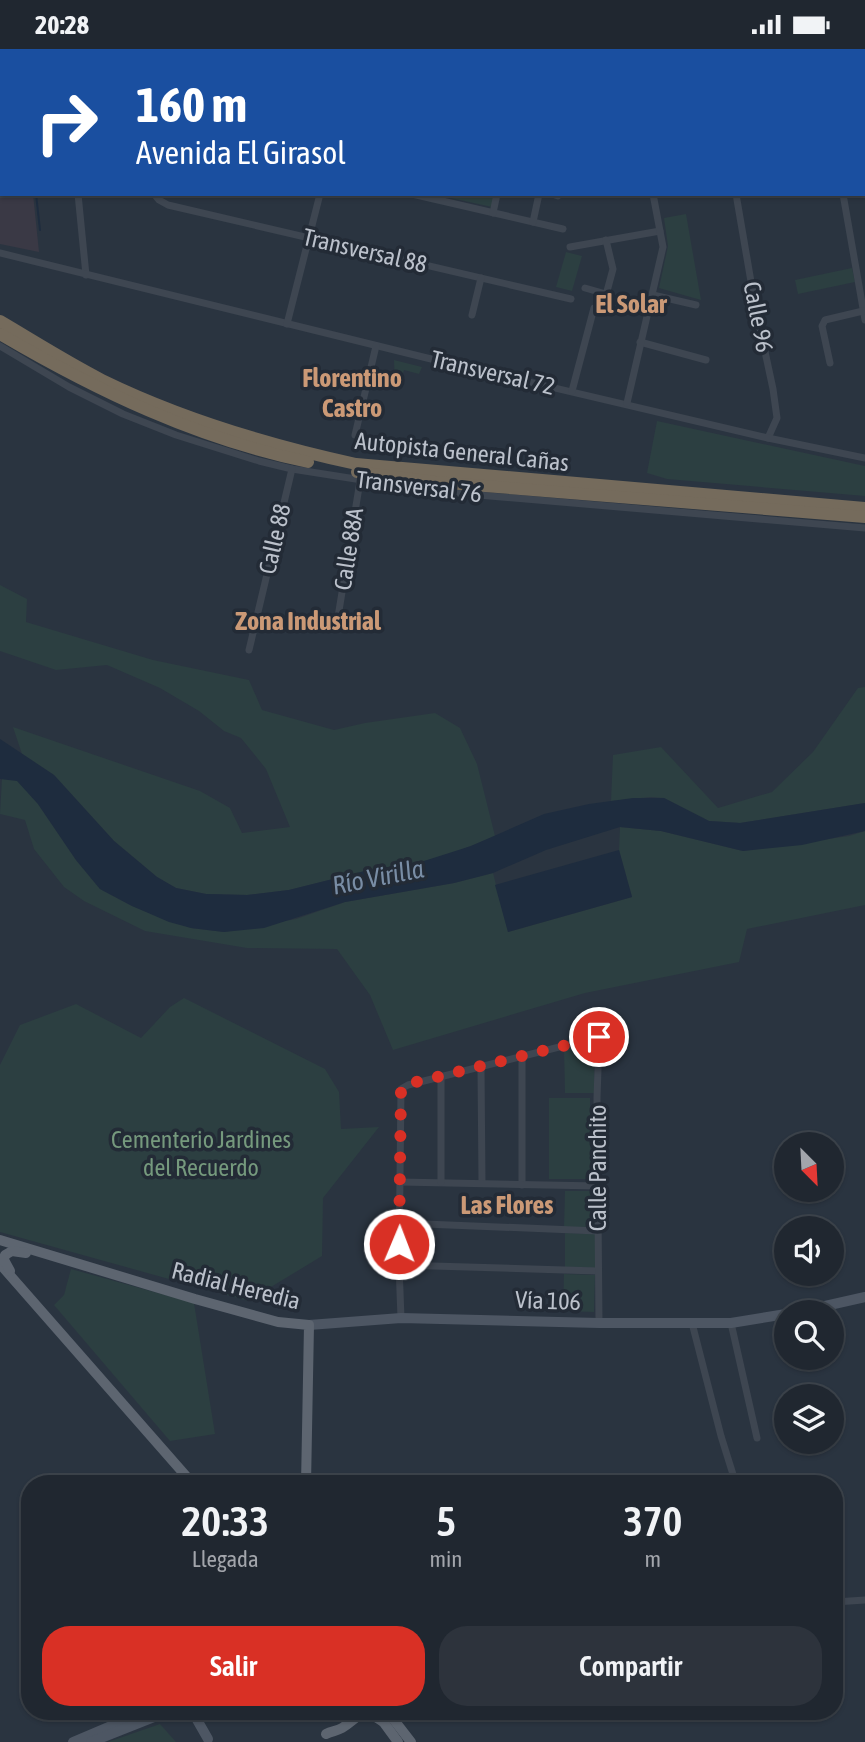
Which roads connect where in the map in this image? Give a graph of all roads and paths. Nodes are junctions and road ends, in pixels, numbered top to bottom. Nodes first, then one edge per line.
1 (78, 196) edge
2 (320, 196) edge
3 (426, 196) edge
4 (497, 196) edge
5 (539, 196) edge
6 (653, 196) edge
7 (736, 196) edge
8 (843, 196) edge
9 (156, 197) edge
10 (447, 198) edge
11 (493, 213) junction
12 (533, 222) junction
13 (563, 229) dead end
14 (660, 231) junction
15 (309, 238) junction
16 (606, 240) junction
17 (570, 247) dead end
18 (0, 253) edge
19 (86, 275) junction
20 (481, 278) junction
21 (585, 288) dead end
22 (606, 294) junction
23 (653, 295) junction
24 (571, 299) dead end
25 (696, 305) dead end
26 (603, 306) dead end
27 (594, 308) dead end
28 (472, 315) dead end
29 (864, 316) edge
30 (0, 321) edge
31 (287, 324) junction
32 (0, 334) edge
33 (640, 342) junction
34 (0, 346) edge
35 (376, 346) junction
36 (706, 360) dead end
37 (830, 363) dead end
38 (572, 391) junction
39 (626, 403) junction
40 (355, 435) dead end
41 (768, 438) junction
42 (865, 458) edge
43 (292, 469) junction
44 (360, 481) junction
45 (865, 508) edge
46 (865, 517) edge
47 (865, 528) edge
48 (338, 617) dead end
49 (249, 650) dead end
50 (600, 1012) dead end
51 (599, 1037) junction
52 (522, 1056) junction
53 (481, 1067) junction
54 (441, 1077) junction
55 (400, 1182) junction
56 (441, 1182) junction
57 (482, 1183) junction
58 (522, 1185) junction
59 (598, 1186) junction
60 (400, 1223) junction
61 (598, 1231) junction
62 (0, 1241) edge
63 (0, 1264) edge
64 (399, 1265) junction
65 (597, 1271) junction
66 (22, 1288) junction
67 (865, 1297) edge
68 (191, 1298) junction
69 (844, 1302) edge
70 (774, 1316) edge
71 (401, 1318) junction
72 (598, 1323) junction
73 (692, 1323) junction
74 (731, 1323) junction
75 (309, 1325) junction
76 (757, 1438) dead end
77 (185, 1475) edge
78 (306, 1475) edge
79 (733, 1475) edge
80 (865, 1600) edge
81 (843, 1601) edge
82 (125, 1720) edge
83 (132, 1720) edge
84 (146, 1720) edge
85 (197, 1720) edge
86 (352, 1720) edge
87 (386, 1720) edge
88 (387, 1720) edge
89 (388, 1720) edge
90 (326, 1734) dead end
91 (208, 1739) dead end
92 (73, 1742) edge
93 (81, 1742) edge
94 (91, 1742) edge
95 (398, 1742) edge
96 (405, 1742) edge
97 (411, 1742) edge

1 - 19 street
2 - 15 street
3 - 10 street
4 - 11 street
5 - 12 street
6 - 14 street
7 - 41 street, Calle 96
8 - 29 street
9 - 15 street, Transversal 88
10 - 11 street
11 - 12 street
12 - 13 street
14 - 16 street
14 - 23 street
15 - 20 street, Transversal 88
15 - 31 street
16 - 17 street
16 - 22 street
18 - 19 street, Transversal 72
19 - 31 street, Transversal 72
20 - 24 street, Transversal 88
20 - 28 street
21 - 22 street
22 - 26 street
23 - 25 street
23 - 33 street
27 - 38 street
29 - 37 street
30 - 45 highway, Autopista General Cañas
31 - 35 street, Transversal 72
32 - 46 highway, Autopista General Cañas
33 - 36 street
33 - 39 street
34 - 43 street, Transversal 76
35 - 38 street, Transversal 72
35 - 40 street
38 - 39 street, Transversal 72
39 - 41 street, Transversal 72
41 - 42 street, Transversal 72
43 - 44 street, Transversal 76
43 - 49 street, Calle 88
44 - 47 street, Transversal 76
44 - 48 street, Calle 88A
50 - 51 street, Calle Panchito
51 - 52 street
51 - 59 street, Calle Panchito
52 - 53 street
52 - 58 street
53 - 54 street
53 - 57 street
54 - 55 street
54 - 56 street
55 - 56 street
55 - 60 street
56 - 57 street
57 - 58 street
58 - 59 street
59 - 61 street, Calle Panchito
60 - 61 street
60 - 64 street
61 - 65 street, Calle Panchito
62 - 68 main road, Radial Heredia
63 - 66 main road
64 - 65 street
64 - 71 street
65 - 72 street, Calle Panchito
66 - 68 main road
66 - 77 main road
67 - 69 main road
68 - 75 main road, Radial Heredia
70 - 74 main road, Vía 106
71 - 72 main road, Vía 106
71 - 75 main road, Vía 106
72 - 73 main road, Vía 106
73 - 74 main road, Vía 106
73 - 79 street
74 - 76 street
75 - 78 main road, Radial Heredia
80 - 81 street
82 - 92 main road
83 - 93 main road
84 - 94 main road
85 - 91 main road
86 - 90 main road
87 - 95 main road
88 - 96 main road
89 - 97 main road

